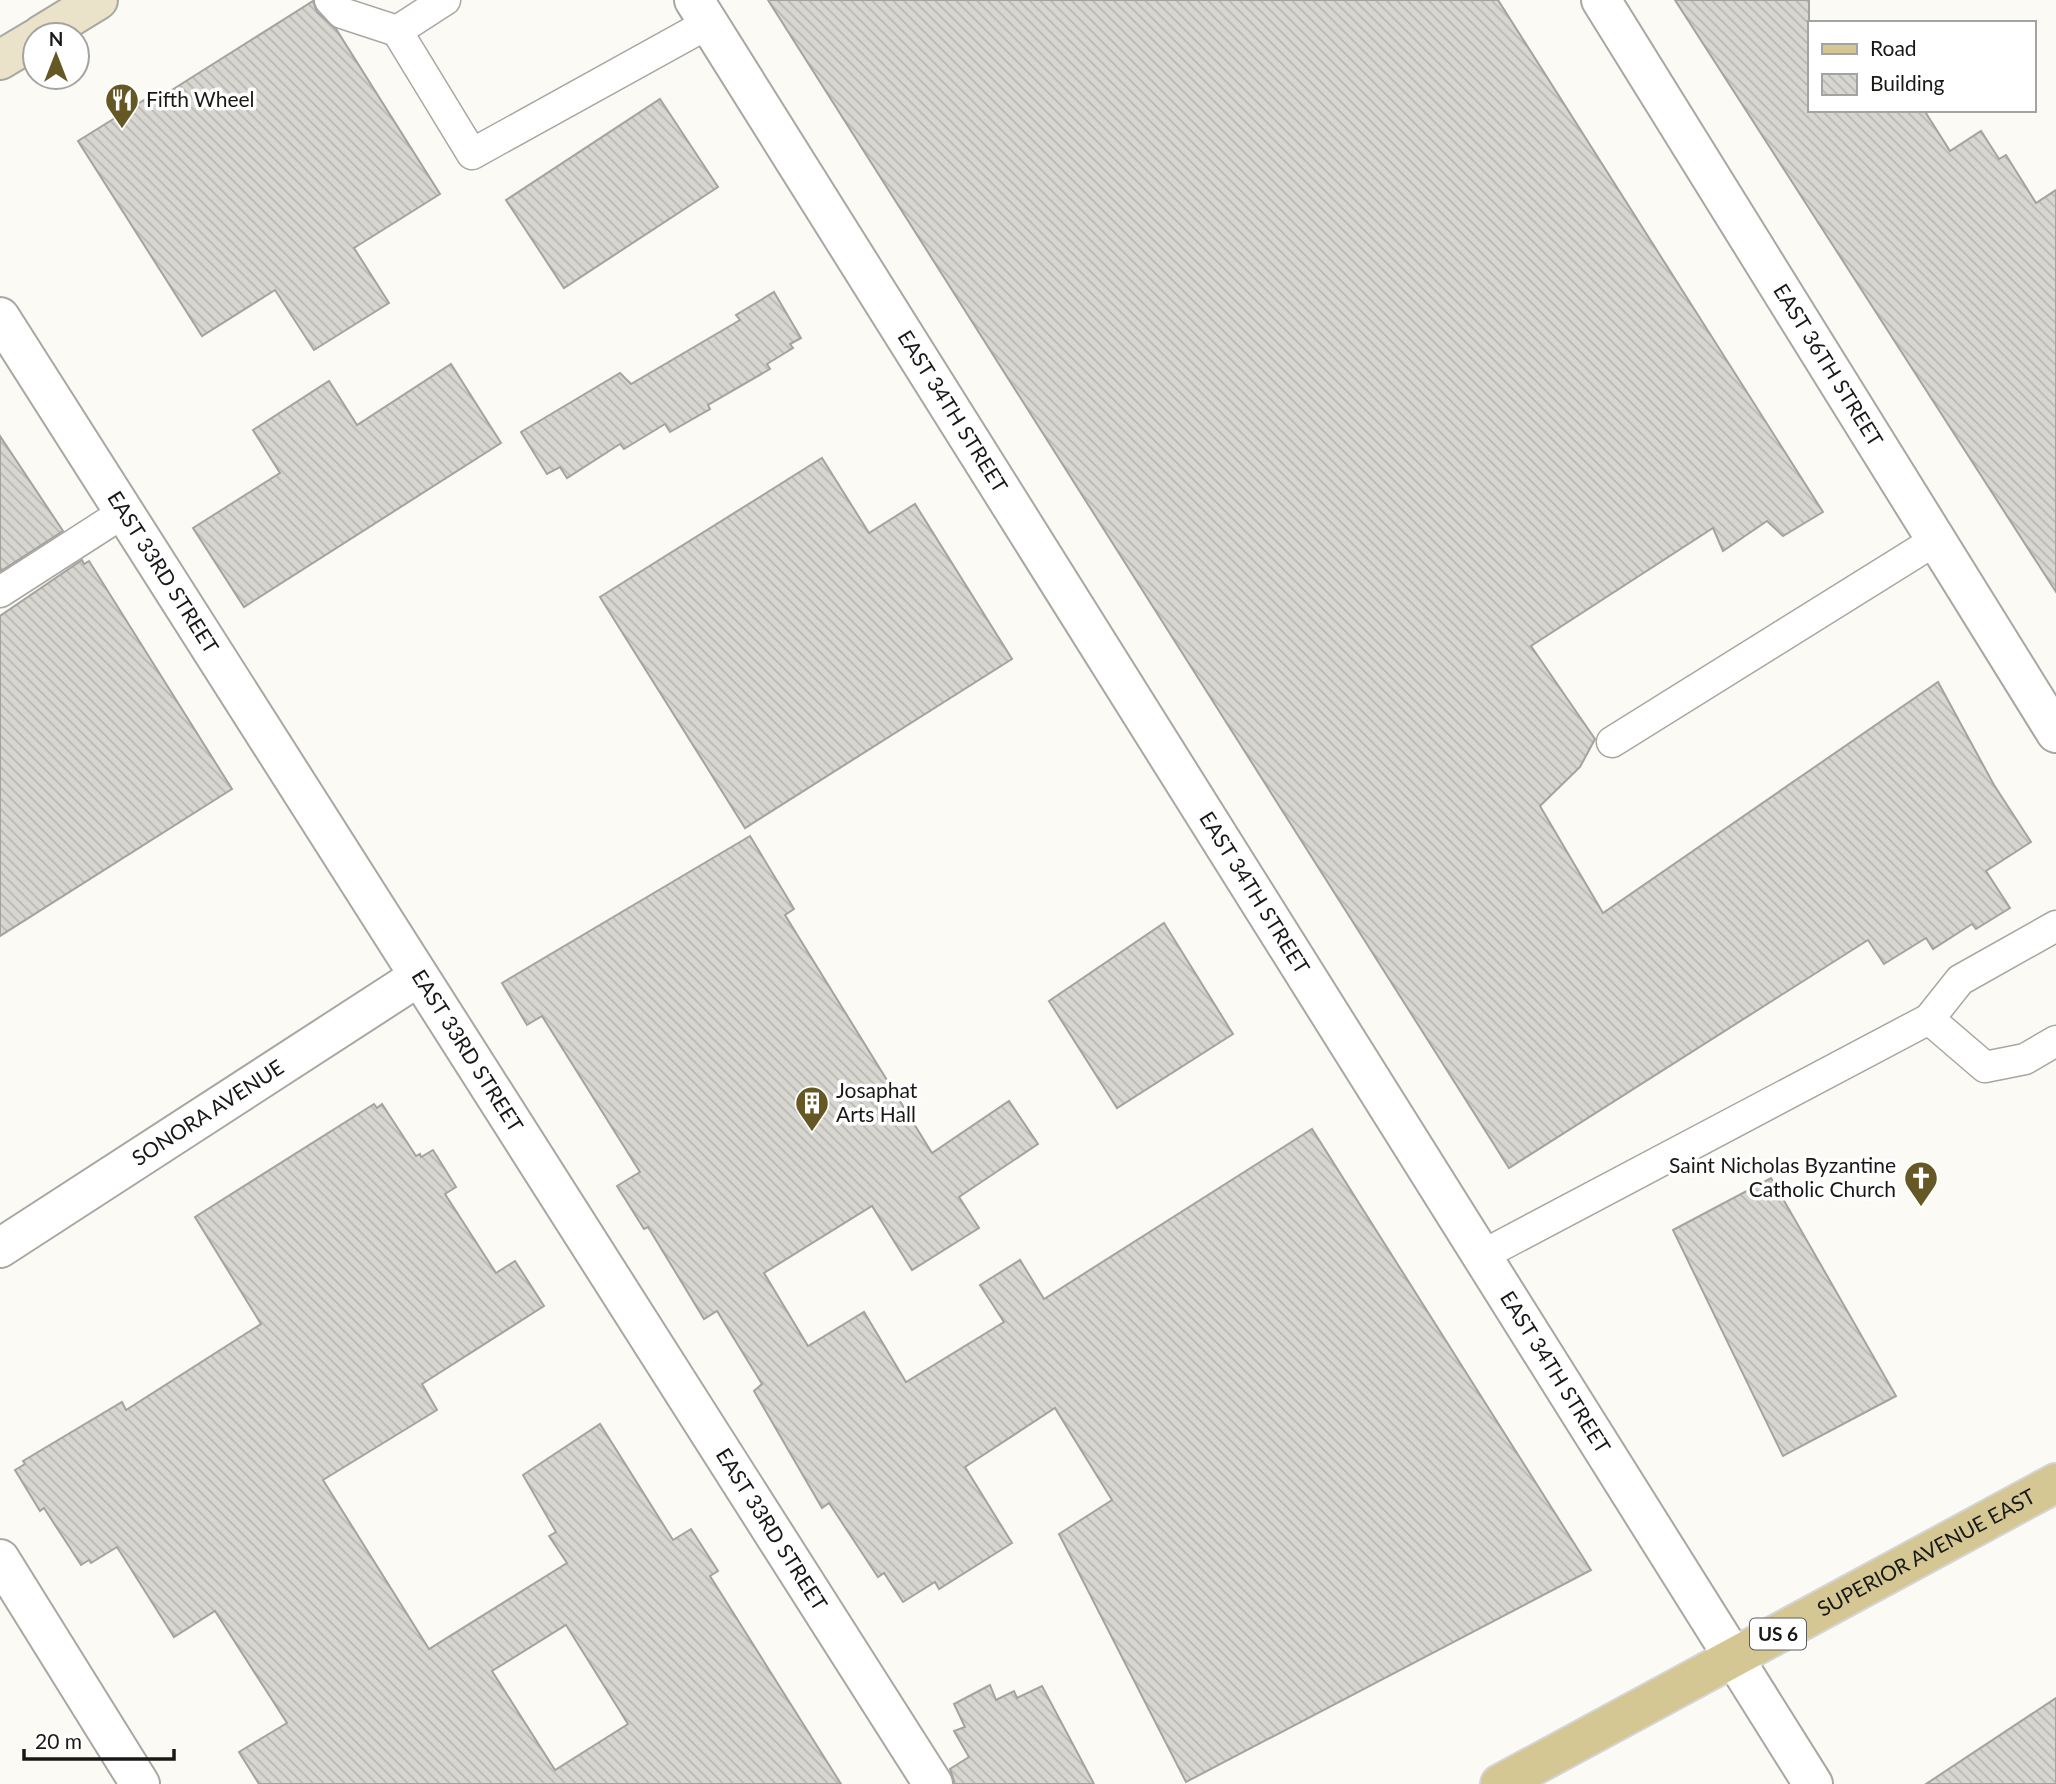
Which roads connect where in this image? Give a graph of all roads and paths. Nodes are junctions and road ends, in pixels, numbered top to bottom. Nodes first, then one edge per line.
1 (98, 0) edge
2 (331, 0) edge
3 (445, 0) edge
4 (1601, 0) edge
5 (701, 12) edge
6 (64, 21) edge
7 (397, 31) junction
8 (21, 47) edge
9 (0, 60) edge
10 (0, 317) edge
11 (126, 511) junction
12 (1936, 540) junction
13 (0, 592) edge
14 (2056, 733) edge
15 (1612, 742) dead end
16 (2056, 926) edge
17 (418, 977) junction
18 (1929, 1019) junction
19 (2056, 1041) edge
20 (0, 1248) edge
21 (1481, 1256) junction
22 (2056, 1483) edge
23 (0, 1559) edge
24 (1734, 1658) junction
25 (140, 1784) edge
26 (933, 1784) edge
27 (1500, 1784) edge
28 (1813, 1784) edge

1 - 6 main road
2 - 7 lane
3 - 7 lane
4 - 12 street, EAST 36TH STREET
5 - 7 lane
5 - 21 street, EAST 34TH STREET
8 - 9 main road
10 - 11 street, EAST 33RD STREET
11 - 13 lane
11 - 17 street, EAST 33RD STREET
12 - 14 street, EAST 36TH STREET
12 - 15 lane
16 - 18 lane
17 - 20 street, SONORA AVENUE
17 - 26 street, EAST 33RD STREET
18 - 19 lane
18 - 21 lane
21 - 24 street, EAST 34TH STREET
22 - 24 main road, SUPERIOR AVENUE EAST / US 6
23 - 25 street
24 - 27 main road, SUPERIOR AVENUE EAST / US 6
24 - 28 street, EAST 34TH STREET

